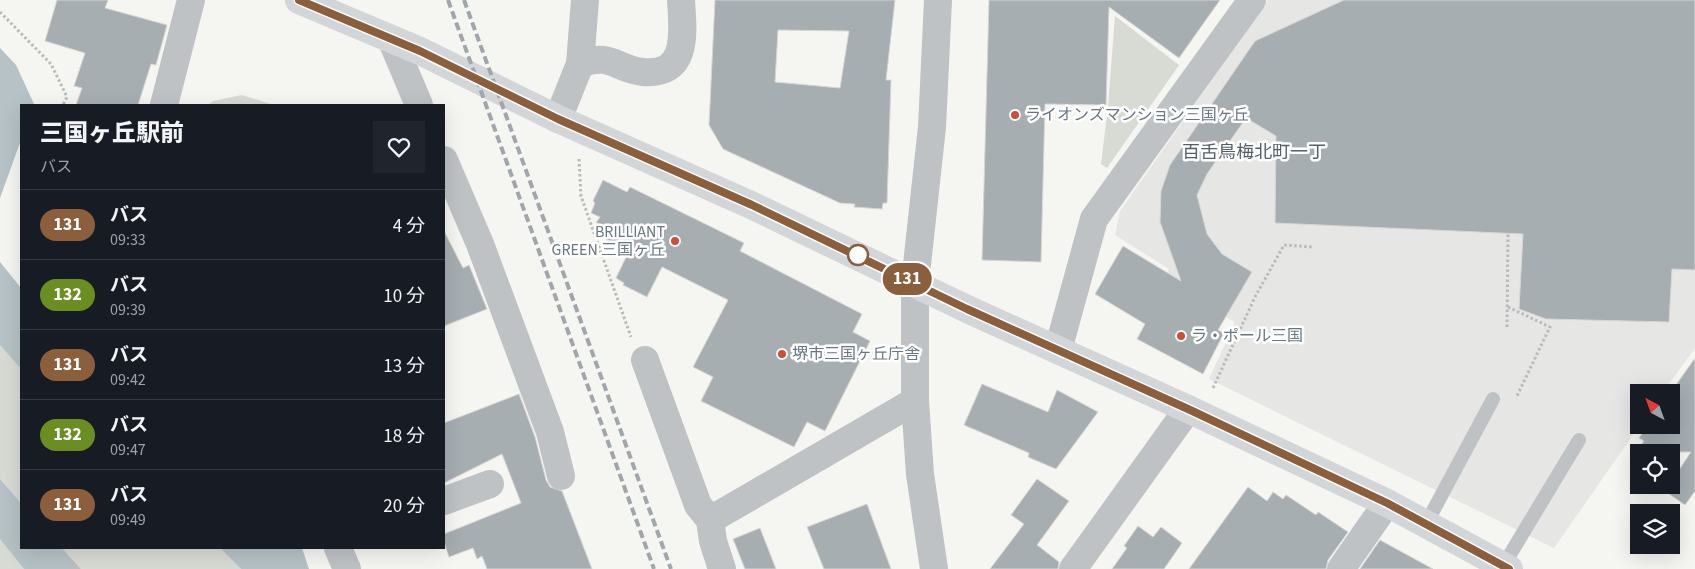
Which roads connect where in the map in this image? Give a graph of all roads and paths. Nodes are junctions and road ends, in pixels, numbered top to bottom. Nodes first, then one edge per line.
1 (191, 0) edge
2 (299, 0) edge
3 (585, 0) edge
4 (681, 0) edge
5 (938, 0) edge
6 (1252, 0) edge
7 (0, 12) edge
8 (392, 41) junction
9 (580, 64) junction
10 (63, 104) edge
11 (164, 104) edge
12 (420, 104) edge
13 (548, 113) junction
14 (579, 156) dead end
15 (445, 162) edge
16 (1508, 234) dead end
17 (1312, 247) dead end
18 (915, 284) junction
19 (1508, 307) junction
20 (1507, 327) dead end
21 (1543, 342) dead end
22 (1058, 350) junction
23 (645, 360) joint
24 (1214, 388) dead end
25 (1493, 399) dead end
26 (915, 401) junction
27 (1188, 409) junction
28 (1579, 440) dead end
29 (561, 476) dead end
30 (490, 484) dead end
31 (445, 500) edge
32 (1387, 503) junction
33 (710, 520) junction
34 (1426, 524) junction
35 (338, 549) edge
36 (1506, 568) edge
37 (347, 569) edge
38 (722, 569) edge
39 (934, 569) edge
40 (1072, 569) edge
41 (1341, 569) edge

1 - 11 street
2 - 8 highway
3 - 9 street
4 - 9 street
5 - 18 street
6 - 22 street
7 - 10 path
8 - 12 street
8 - 13 highway
9 - 13 street
13 - 18 highway
14 - 23 path
15 - 29 street
16 - 19 path
17 - 24 path
18 - 22 highway
18 - 26 street
19 - 20 path
19 - 21 path
22 - 27 highway
23 - 33 street
25 - 34 lane
26 - 33 street
26 - 39 street
27 - 32 highway
27 - 40 street
28 - 36 lane
30 - 31 street
32 - 34 highway
32 - 41 street
33 - 38 street
34 - 36 highway
35 - 37 street

